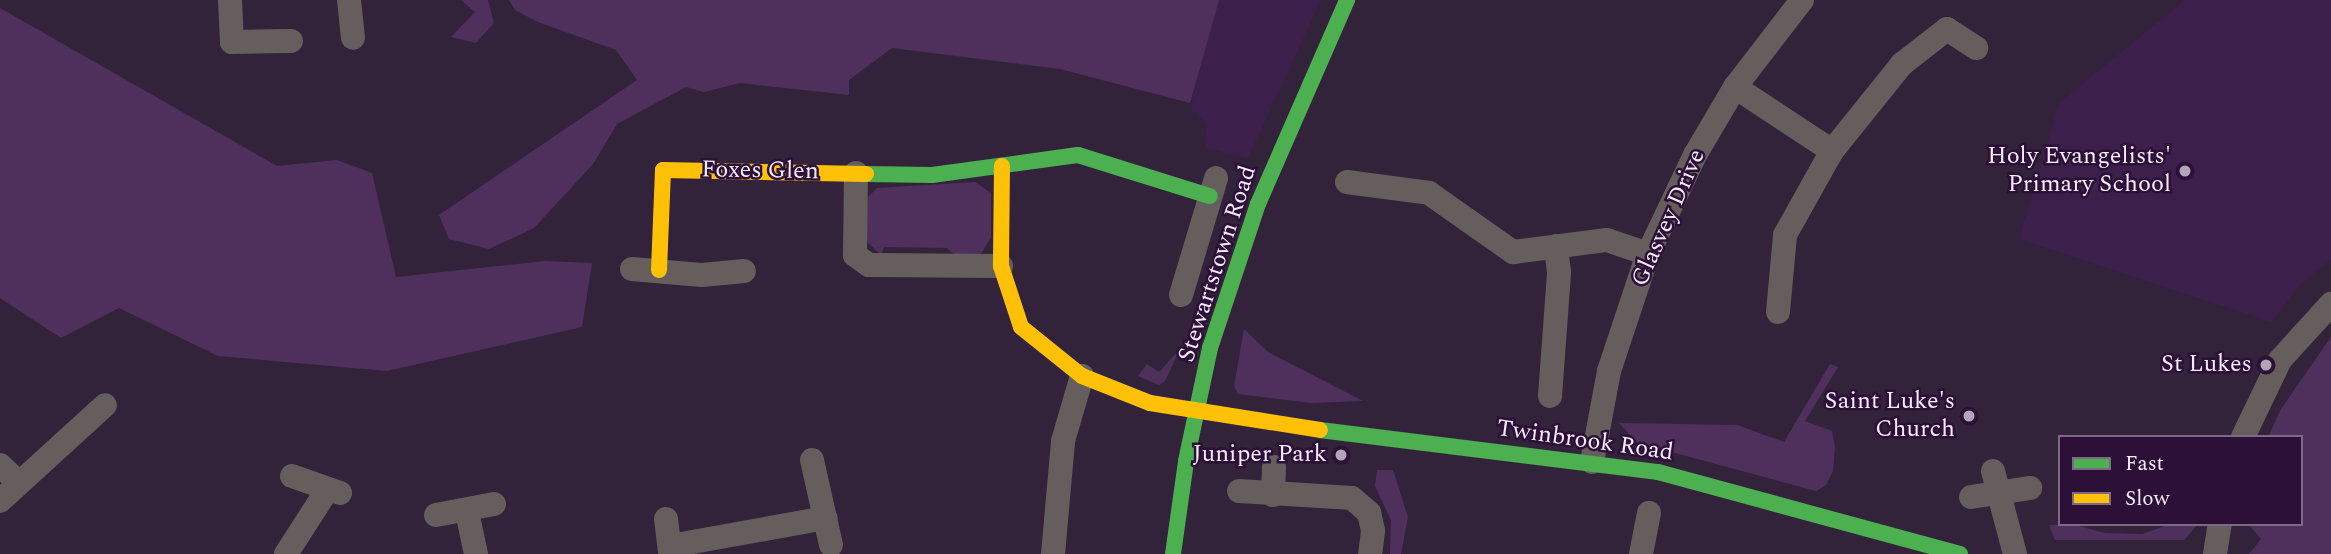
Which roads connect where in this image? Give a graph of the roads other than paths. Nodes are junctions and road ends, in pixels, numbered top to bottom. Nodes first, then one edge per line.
1 (230, 0) edge
2 (349, 0) edge
3 (1347, 0) edge
4 (1802, 0) edge
5 (353, 38) dead end
6 (291, 41) dead end
7 (1976, 48) dead end
8 (1735, 87) junction
9 (1832, 151) junction
10 (1002, 166) junction
11 (856, 173) junction
12 (1348, 182) dead end
13 (1213, 187) joint
14 (1556, 246) junction
15 (1648, 254) junction
16 (1001, 266) junction
17 (632, 269) dead end
18 (659, 270) junction
19 (744, 271) dead end
20 (1181, 295) dead end
21 (2331, 304) edge
22 (1778, 312) dead end
23 (1082, 376) junction
24 (1550, 396) dead end
25 (106, 400) dead end
26 (1196, 414) junction
27 (2245, 435) edge
28 (812, 460) dead end
29 (1592, 462) junction
30 (0, 465) edge
31 (1274, 467) dead end
32 (292, 476) dead end
33 (18, 482) junction
34 (1996, 482) junction
35 (2030, 488) dead end
36 (1239, 491) dead end
37 (1273, 495) junction
38 (1971, 497) dead end
39 (0, 501) edge
40 (494, 504) dead end
41 (467, 512) junction
42 (1648, 513) dead end
43 (436, 515) dead end
44 (825, 518) junction
45 (666, 519) dead end
46 (2220, 526) edge
47 (831, 545) dead end
48 (670, 550) edge
49 (286, 554) edge
50 (476, 554) edge
51 (1054, 554) edge
52 (1173, 554) edge
53 (1370, 554) edge
54 (1641, 554) edge
55 (1960, 554) edge
56 (2015, 554) edge
57 (2215, 554) edge

1 - 6 street
2 - 5 street
3 - 26 street, Stewartstown Road
4 - 8 street, Glasvey Drive
7 - 9 street
8 - 9 street
8 - 15 street, Glasvey Drive
9 - 22 street
10 - 11 street, Foxes Glen
10 - 13 street, Foxes Glen
10 - 16 street
11 - 16 street
11 - 18 street, Foxes Glen
12 - 14 street
13 - 20 street, Foxes Glen
14 - 15 street
14 - 24 street
15 - 29 street, Glasvey Drive
16 - 23 street
17 - 18 street
18 - 19 street
21 - 27 street
23 - 26 street
23 - 51 street
25 - 33 street
26 - 29 street, Twinbrook Road
26 - 52 street, Stewartstown Road
28 - 44 street
29 - 55 street, Twinbrook Road
30 - 33 street
31 - 37 street
32 - 49 street
33 - 39 street
34 - 35 street
34 - 38 street
34 - 56 street
36 - 37 street
37 - 53 street
40 - 41 street
41 - 43 street
41 - 50 street
42 - 54 street
44 - 47 street
44 - 48 street
45 - 48 street
46 - 57 street

